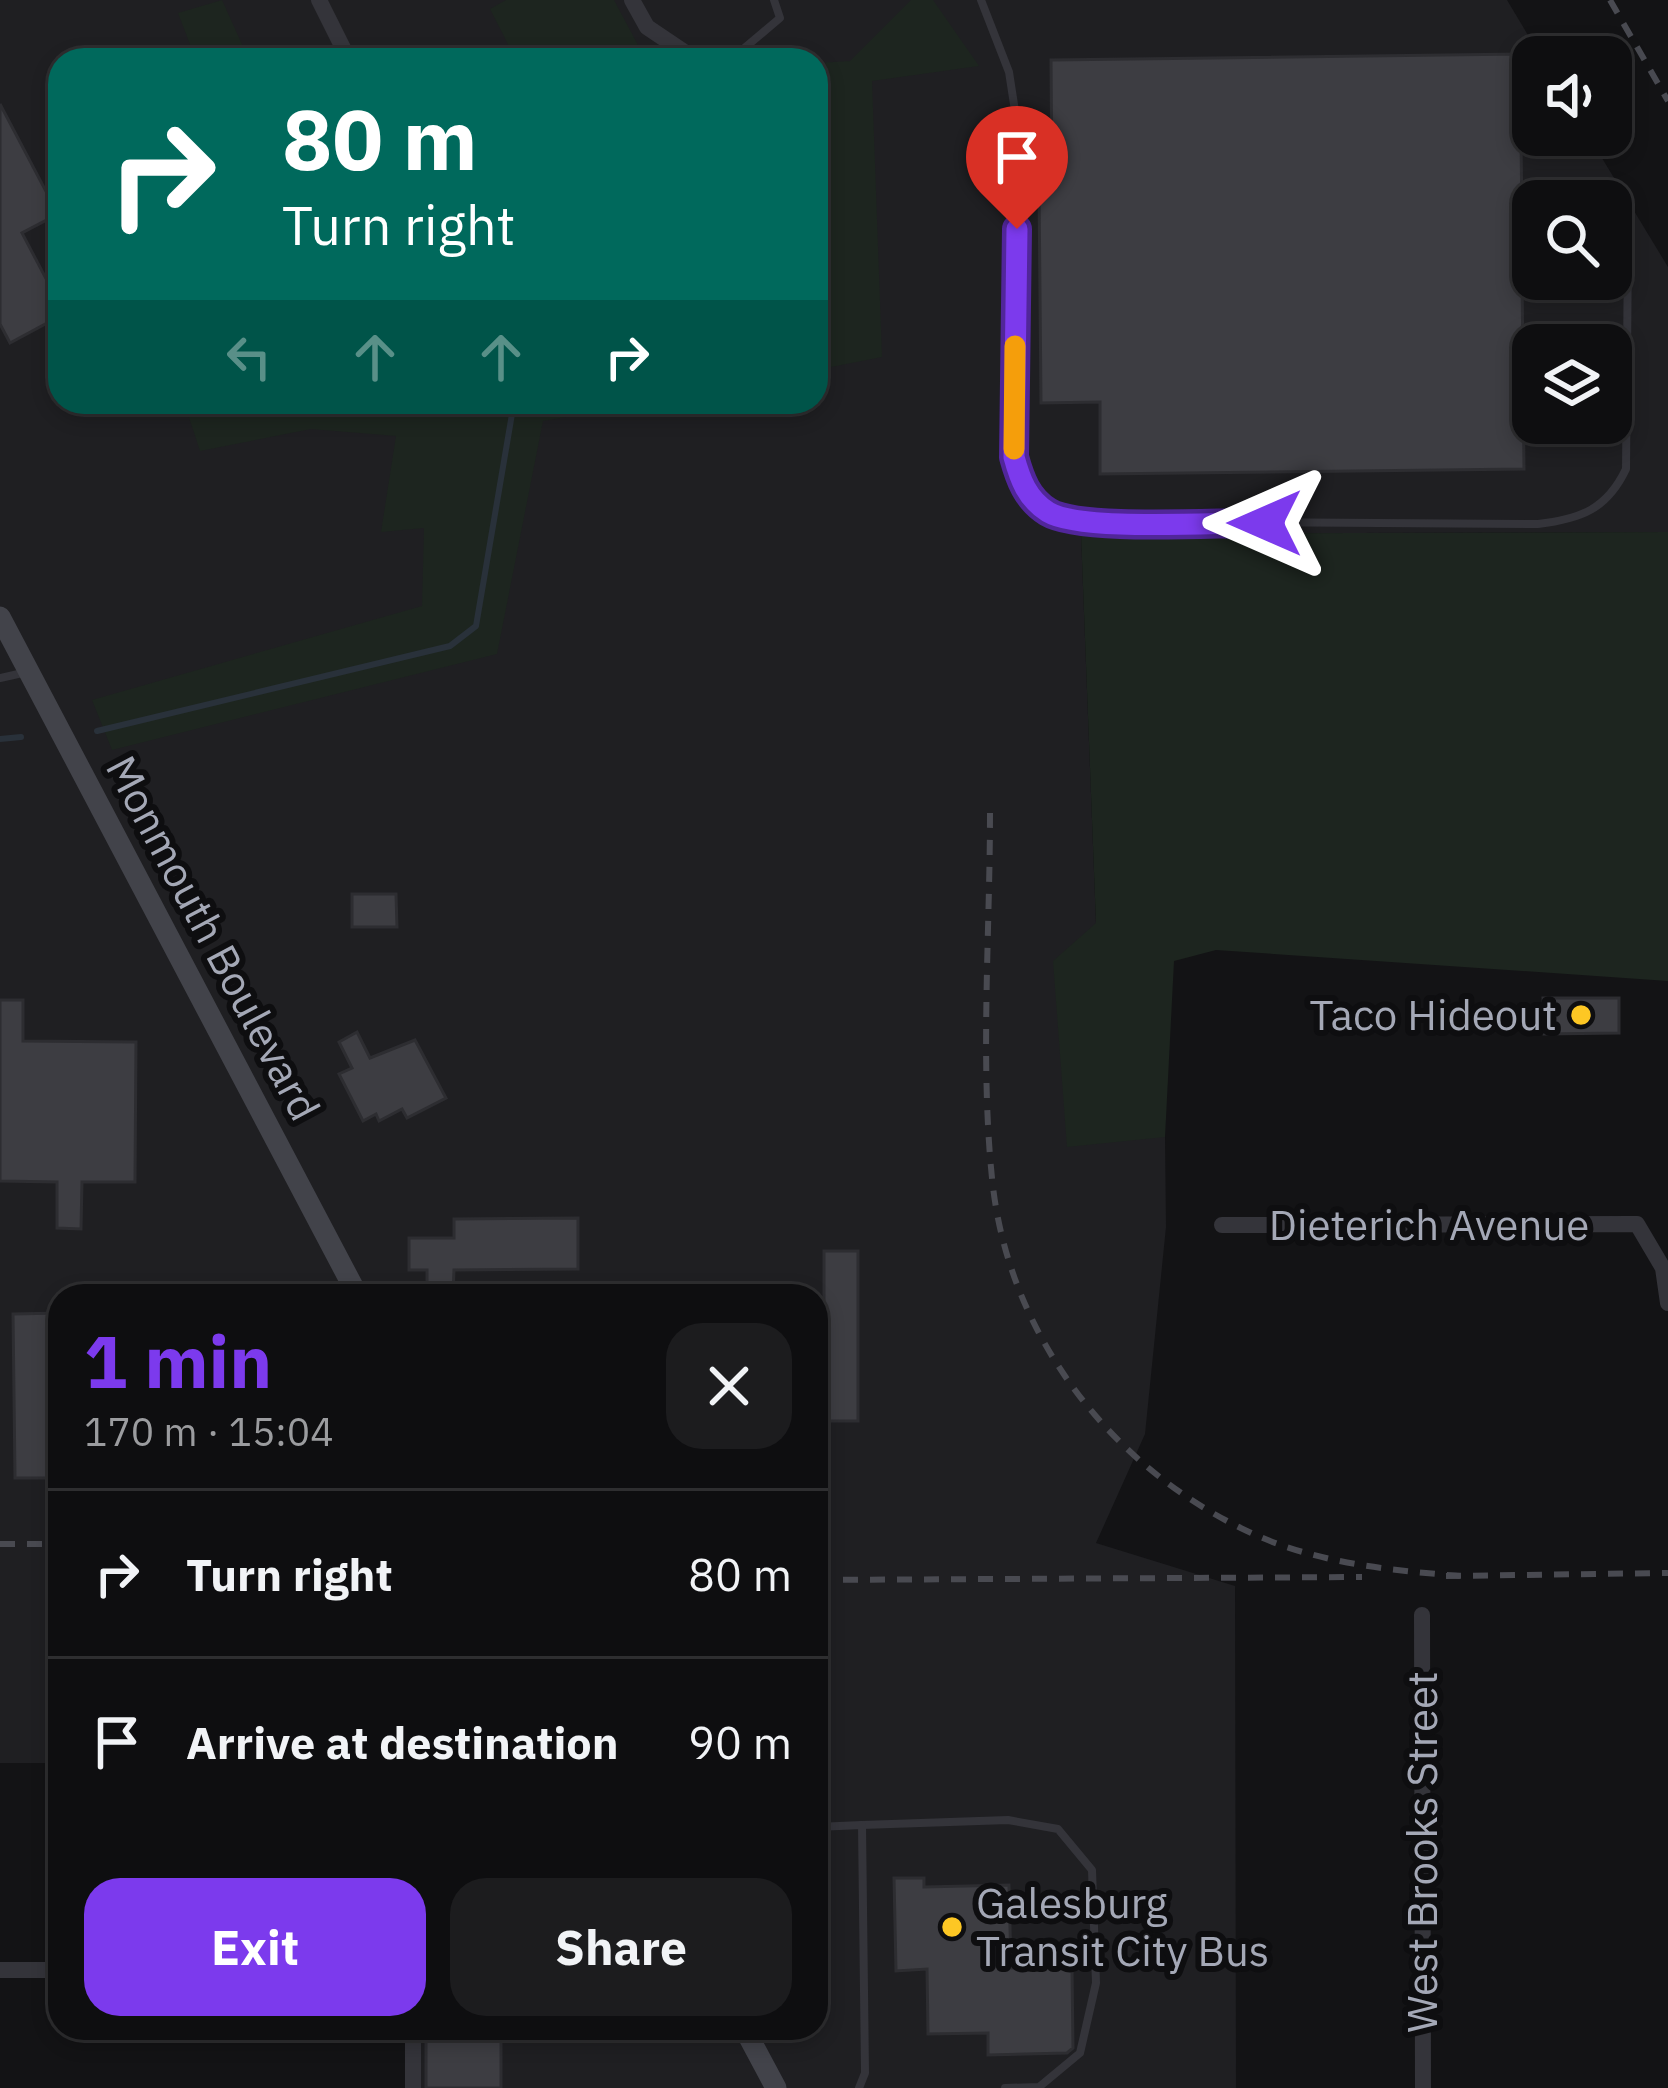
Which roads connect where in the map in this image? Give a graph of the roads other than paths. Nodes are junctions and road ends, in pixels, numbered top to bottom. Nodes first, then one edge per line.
1 (319, 0) edge
2 (632, 0) edge
3 (774, 0) edge
4 (981, 0) edge
5 (343, 48) edge
6 (678, 48) edge
7 (744, 48) edge
8 (1628, 300) edge
9 (0, 617) edge
10 (28, 672) junction
11 (0, 678) edge
12 (1222, 1225) dead end
13 (352, 1284) edge
14 (1668, 1303) edge
15 (1422, 1615) dead end
16 (862, 1826) junction
17 (828, 1827) edge
18 (0, 1970) edge
19 (48, 1970) edge
20 (413, 2040) edge
21 (750, 2040) edge
22 (413, 2088) edge
23 (776, 2088) edge
24 (860, 2088) edge
25 (1005, 2088) edge
26 (1423, 2088) edge

1 - 5 street
2 - 6 street
3 - 7 lane
4 - 8 lane
9 - 10 street, Monmouth Boulevard
10 - 11 lane
10 - 13 street, Monmouth Boulevard
12 - 14 street, Dieterich Avenue
15 - 26 street, West Brooks Street
16 - 17 lane
16 - 24 lane
16 - 25 lane
18 - 19 street
20 - 22 street
21 - 23 street

